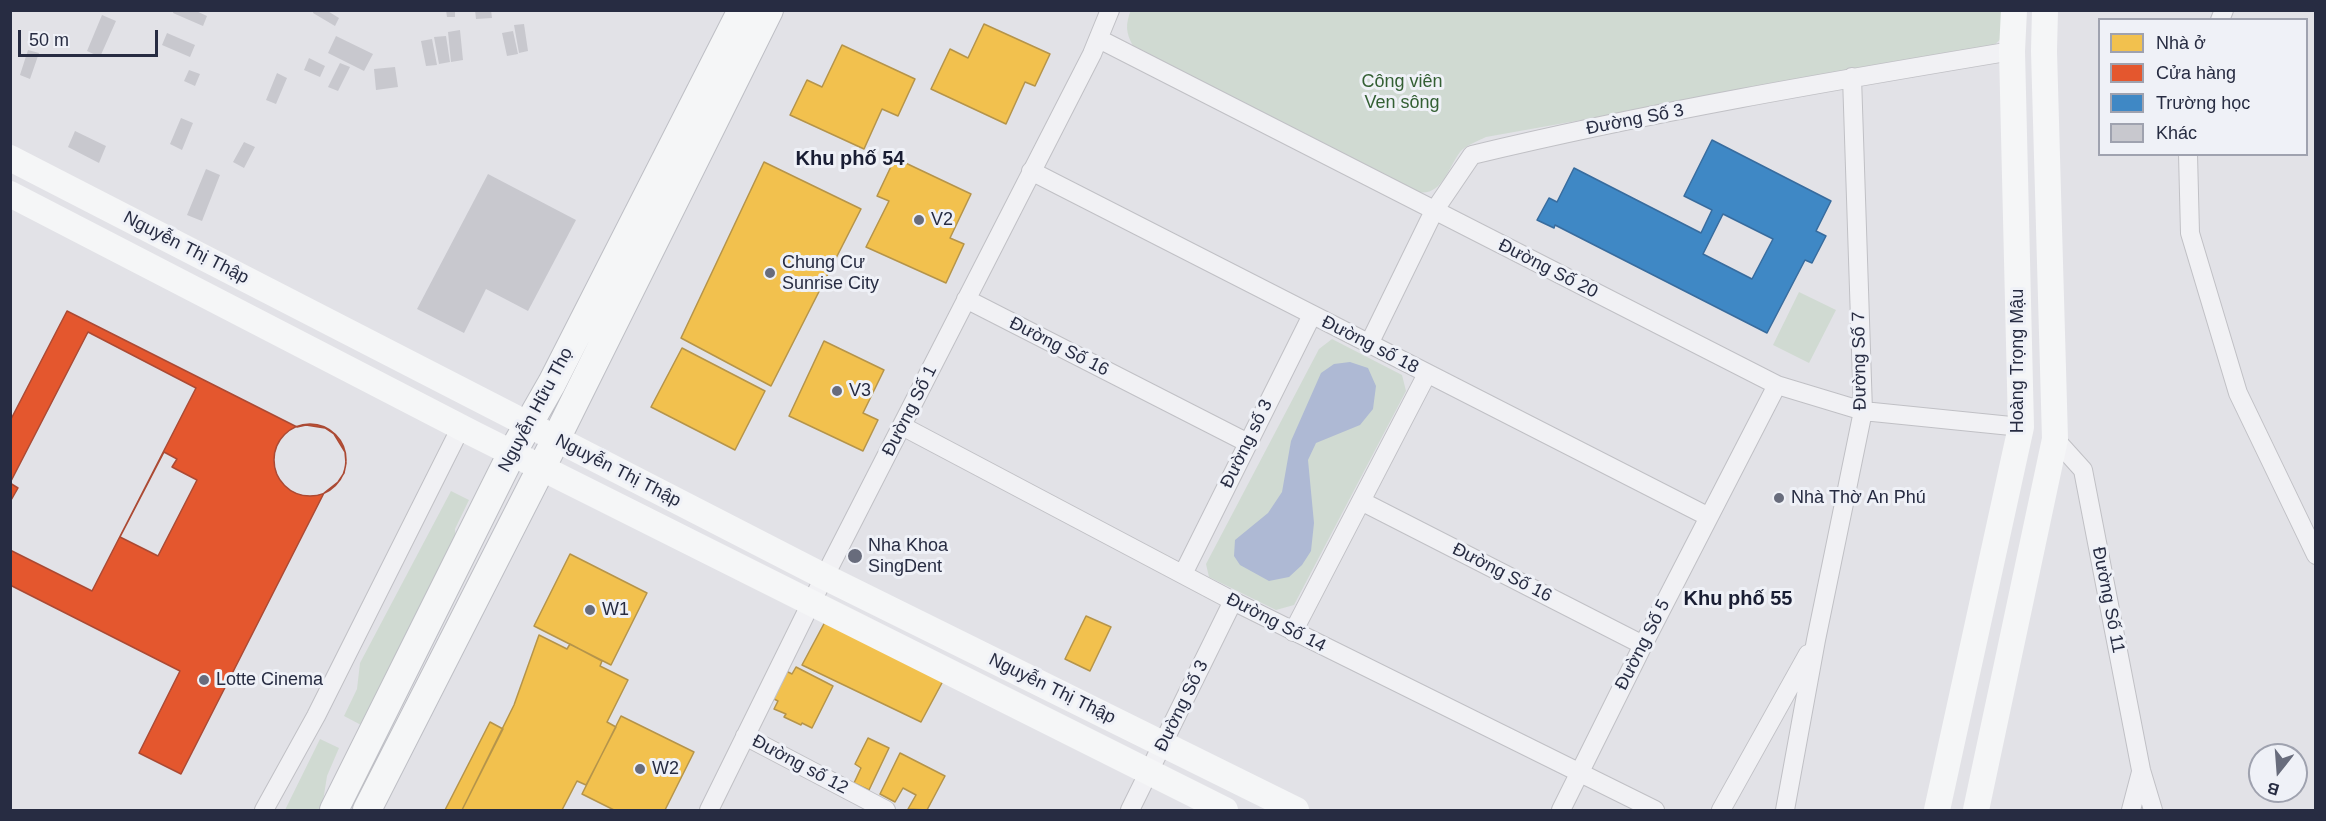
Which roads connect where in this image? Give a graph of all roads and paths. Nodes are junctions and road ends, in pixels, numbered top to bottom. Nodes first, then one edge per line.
1 (742, 10) edge
2 (770, 10) edge
3 (1110, 10) edge
4 (2014, 10) edge
5 (2045, 10) edge
6 (1099, 39) junction
7 (2012, 51) junction
8 (1852, 77) junction
9 (2188, 156) edge
10 (10, 158) edge
11 (1031, 171) junction
12 (66, 186) junction
13 (10, 194) edge
14 (1434, 211) junction
15 (50, 215) junction
16 (966, 299) junction
17 (1312, 315) junction
18 (1369, 344) junction
19 (1427, 374) junction
20 (1777, 385) junction
21 (488, 404) junction
22 (1863, 411) junction
23 (529, 424) junction
24 (902, 426) junction
25 (2021, 427) junction
26 (466, 430) junction
27 (556, 439) junction
28 (2055, 439) junction
29 (1248, 443) junction
30 (512, 453) junction
31 (586, 454) junction
32 (540, 467) junction
33 (571, 482) junction
34 (1361, 501) junction
35 (1709, 517) junction
36 (2316, 555) edge
37 (1183, 574) junction
38 (825, 578) junction
39 (1233, 601) junction
40 (811, 603) junction
41 (1293, 632) junction
42 (1816, 640) junction
43 (1643, 645) junction
44 (745, 736) junction
45 (1164, 744) junction
46 (1948, 763) junction
47 (2141, 770) junction
48 (1149, 772) junction
49 (1580, 773) junction
50 (1984, 775) junction
51 (264, 810) edge
52 (334, 810) edge
53 (367, 810) edge
54 (709, 810) edge
55 (886, 810) edge
56 (1130, 810) edge
57 (1225, 810) edge
58 (1296, 810) edge
59 (1561, 810) edge
60 (1655, 810) edge
61 (1721, 810) edge
62 (1785, 810) edge
63 (1937, 810) edge
64 (1976, 810) edge
65 (2131, 810) edge
66 (2153, 810) edge

1 - 23 main road, Nguyễn Hữu Thọ
2 - 27 main road, Nguyễn Hữu Thọ
3 - 6 street, Đường Số 1
4 - 7 main road, Hoàng Trọng Mậu
5 - 28 main road, Hoàng Trọng Mậu
6 - 11 street, Đường Số 1
6 - 14 street, Đường Số 20
7 - 8 street, Đường Số 3
7 - 25 main road, Hoàng Trọng Mậu
8 - 14 street, Đường Số 3
8 - 22 street, Đường Số 7
9 - 36 street
10 - 12 main road, Nguyễn Thị Thập
11 - 16 street, Đường Số 1
11 - 17 street, Đường số 18
12 - 15 main road
12 - 21 main road, Nguyễn Thị Thập
13 - 15 main road, Nguyễn Thị Thập
14 - 18 street, Đường Số 3
14 - 20 street, Đường Số 20
15 - 26 main road, Nguyễn Thị Thập
16 - 24 street, Đường Số 1
16 - 29 street, Đường Số 16
17 - 18 street, Đường số 18
17 - 29 street, Đường số 3
18 - 19 street, Đường số 18
19 - 34 street
19 - 35 street, Đường số 18
20 - 22 street, Đường Số 20
20 - 35 street, Đường Số 5
21 - 23 main road, Nguyễn Thị Thập
21 - 26 main road
22 - 25 street, Đường Số 20
22 - 42 street, Đường Số 7
23 - 27 main road, Nguyễn Thị Thập
23 - 30 main road, Nguyễn Hữu Thọ
24 - 37 street, Đường Số 14
24 - 38 street, Đường Số 1
25 - 28 main road
25 - 46 main road, Hoàng Trọng Mậu
26 - 30 main road, Nguyễn Thị Thập
26 - 51 street
27 - 31 main road, Nguyễn Thị Thập
27 - 32 main road, Nguyễn Hữu Thọ
28 - 47 street, Đường Số 11
28 - 50 main road, Hoàng Trọng Mậu
29 - 37 street, Đường số 3
30 - 32 main road, Nguyễn Thị Thập
30 - 52 main road, Nguyễn Hữu Thọ
31 - 33 main road
31 - 38 main road, Nguyễn Thị Thập
32 - 33 main road, Nguyễn Thị Thập
32 - 53 main road, Nguyễn Hữu Thọ
33 - 40 main road, Nguyễn Thị Thập
34 - 41 street
34 - 43 street, Đường Số 16
35 - 43 street, Đường Số 5
37 - 39 street, Đường Số 14
38 - 40 street, Đường Số 1
38 - 45 main road, Nguyễn Thị Thập
39 - 41 street, Đường Số 14
39 - 45 street, Đường Số 3
40 - 44 street, Đường Số 1
40 - 48 main road, Nguyễn Thị Thập
41 - 49 street, Đường Số 14
42 - 61 street, Đường Số 7
42 - 62 street, Đường Số 7
43 - 49 street, Đường Số 5
44 - 54 street, Đường Số 1
44 - 55 street, Đường số 12
45 - 48 street, Đường Số 3
45 - 58 main road, Nguyễn Thị Thập
46 - 50 main road
46 - 63 main road, Hoàng Trọng Mậu
47 - 65 street, Đường Số 11
47 - 66 street, Đường Số 11
48 - 56 street, Đường Số 3
48 - 57 main road
49 - 59 street, Đường Số 5
49 - 60 street, Đường Số 14
50 - 64 main road, Hoàng Trọng Mậu

